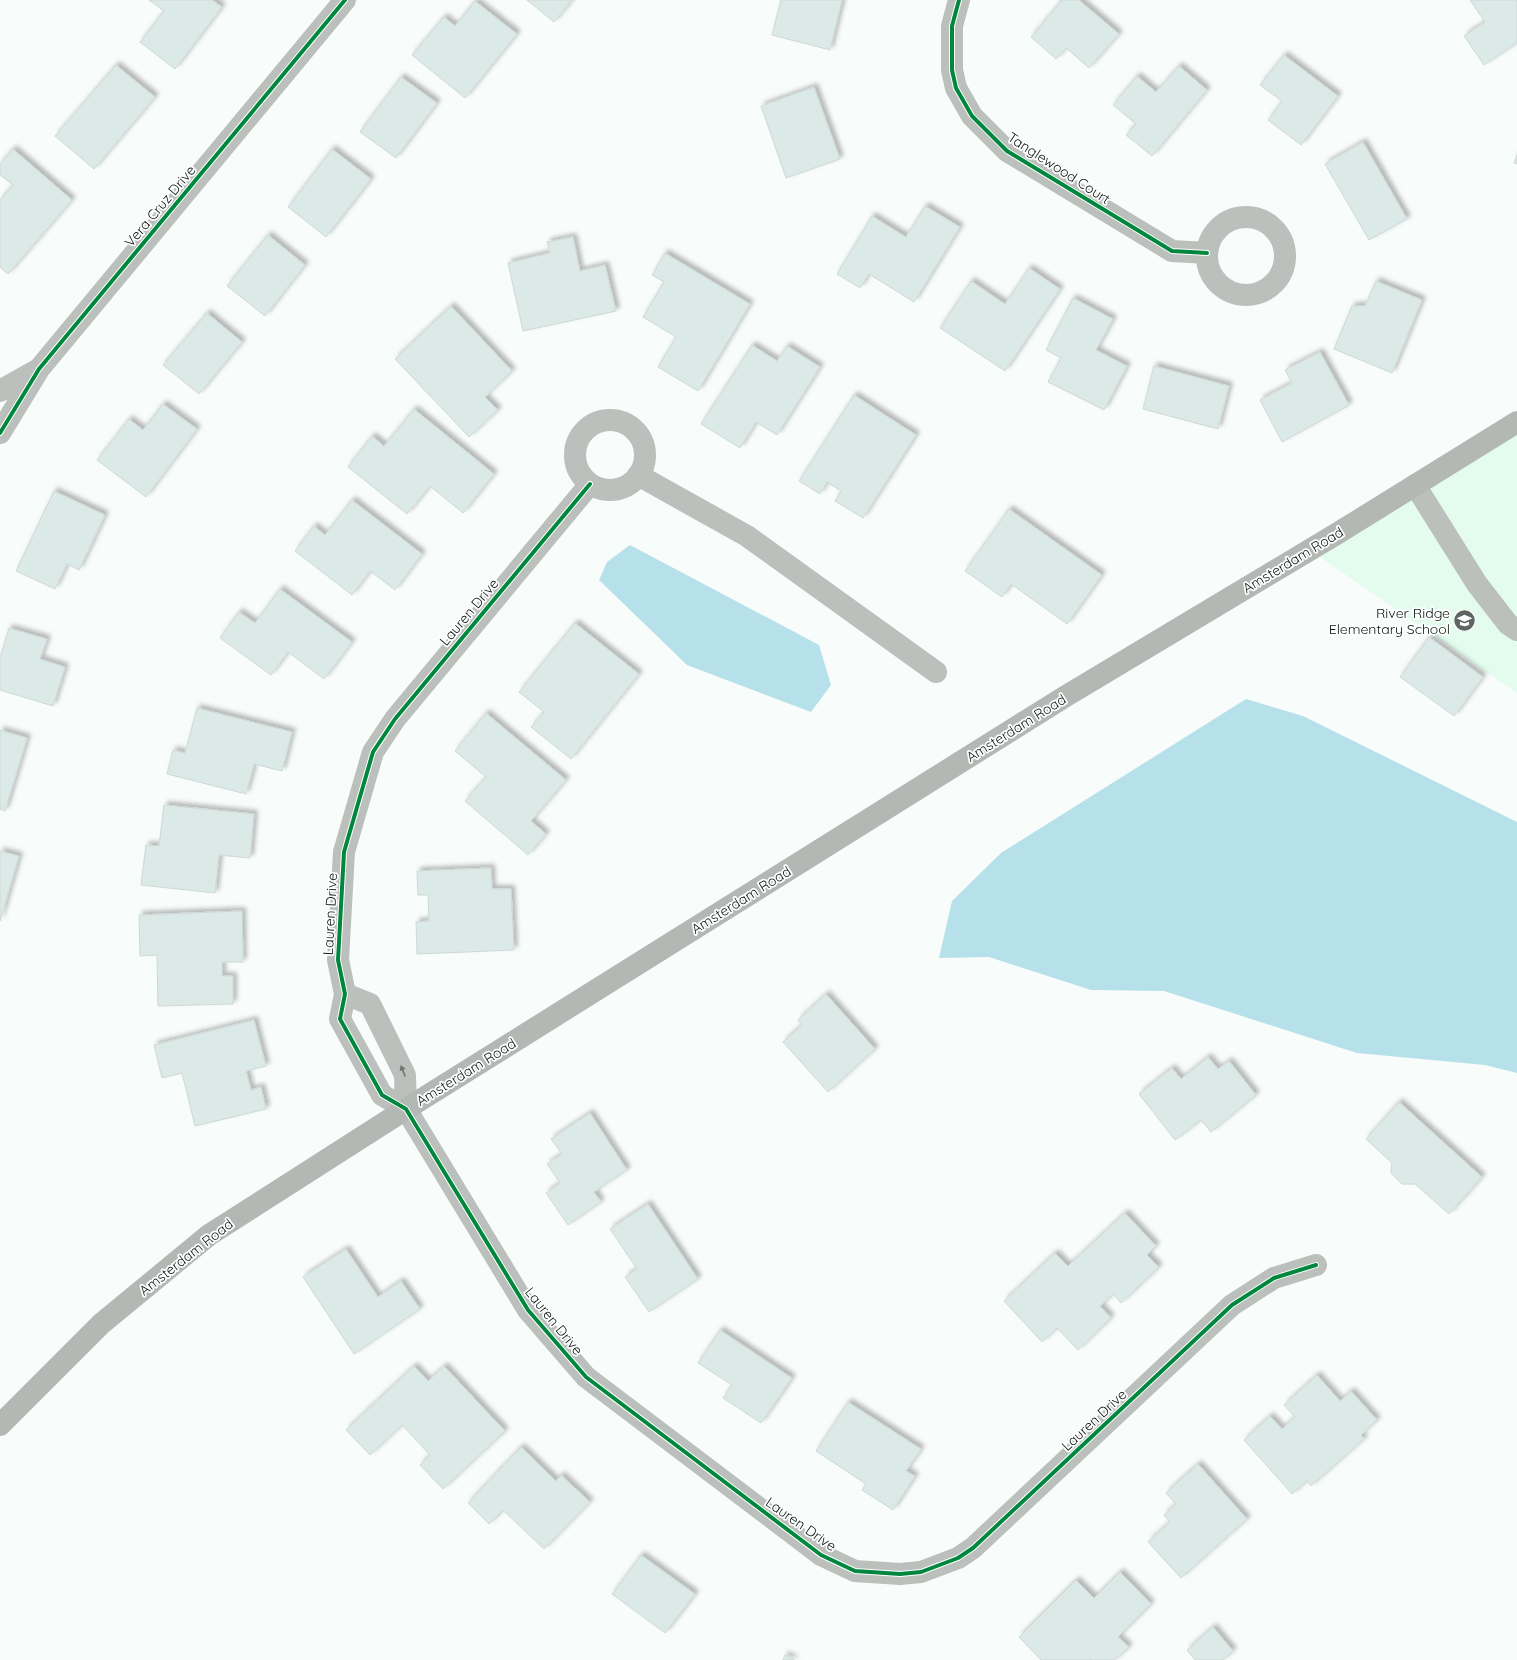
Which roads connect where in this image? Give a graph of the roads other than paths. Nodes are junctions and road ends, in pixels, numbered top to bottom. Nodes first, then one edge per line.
1 (345, 0) edge
2 (959, 0) edge
3 (1207, 253) dead end
4 (39, 369) junction
5 (0, 391) edge
6 (1517, 422) edge
7 (0, 433) edge
8 (638, 475) junction
9 (590, 484) junction
10 (1415, 485) junction
11 (1517, 630) edge
12 (936, 672) dead end
13 (345, 994) junction
14 (406, 1109) junction
15 (1316, 1265) dead end
16 (0, 1425) edge

1 - 4 street, Vera Cruz Drive
2 - 3 street, Tanglewood Court
4 - 5 street
4 - 7 street, Vera Cruz Drive
6 - 10 main road, Amsterdam Road
8 - 9 street
8 - 9 street
8 - 12 street
9 - 13 street, Lauren Drive
10 - 11 street
10 - 14 main road, Amsterdam Road
14 -> 13 street, Lauren Drive
13 - 14 street, Lauren Drive
14 - 15 street, Lauren Drive
14 - 16 main road, Amsterdam Road

